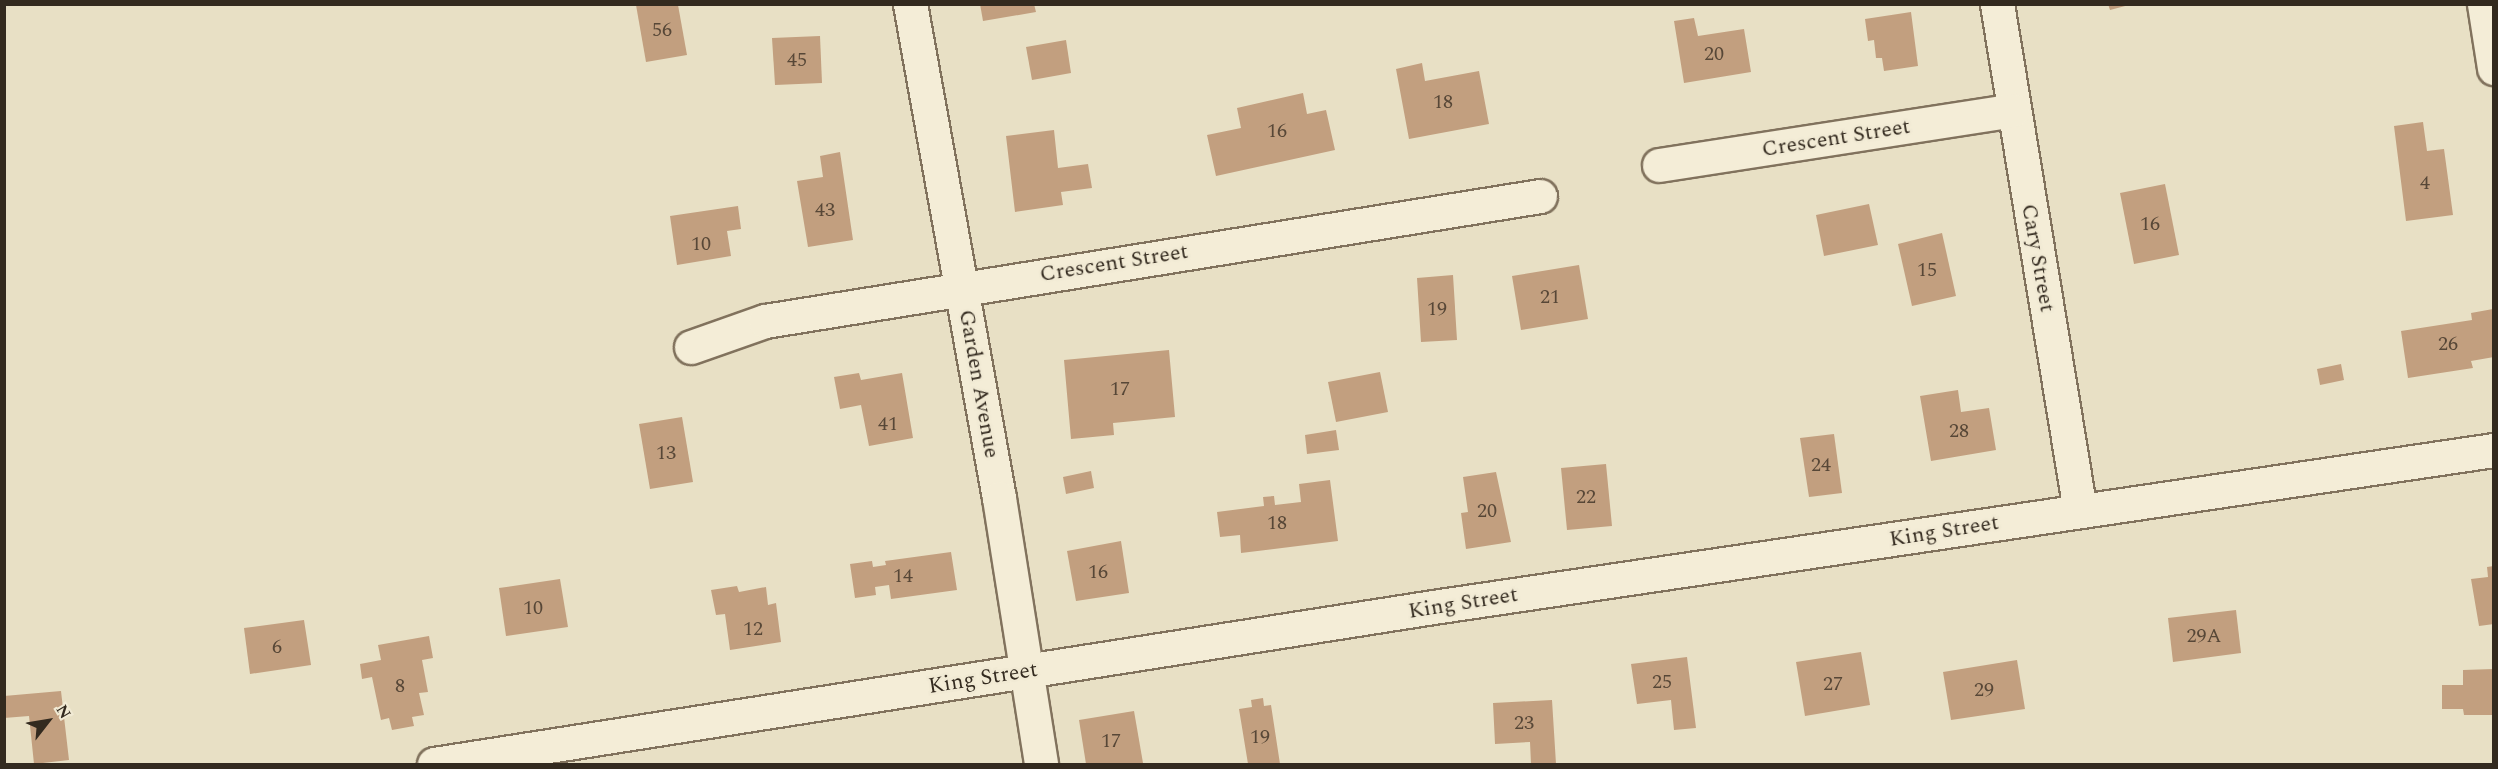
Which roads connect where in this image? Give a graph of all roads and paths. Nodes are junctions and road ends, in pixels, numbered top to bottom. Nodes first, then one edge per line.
1 (910, 4) edge
2 (1997, 4) edge
3 (2484, 4) edge
4 (2492, 51) edge
5 (2013, 110) junction
6 (1659, 165) dead end
7 (1540, 195) dead end
8 (962, 288) junction
9 (691, 347) dead end
10 (2493, 450) edge
11 (2080, 511) junction
12 (1028, 671) junction
13 (434, 765) edge
14 (1041, 765) edge

1 - 8 street, Garden Avenue
2 - 5 street, Cary Street
3 - 4 street
5 - 6 street, Crescent Street
5 - 11 street, Cary Street
7 - 8 street, Crescent Street
8 - 9 street, Crescent Street
8 - 12 street, Garden Avenue
10 - 11 street, King Street
11 - 12 street, King Street
12 - 13 street, King Street
12 - 14 street, Garden Avenue

